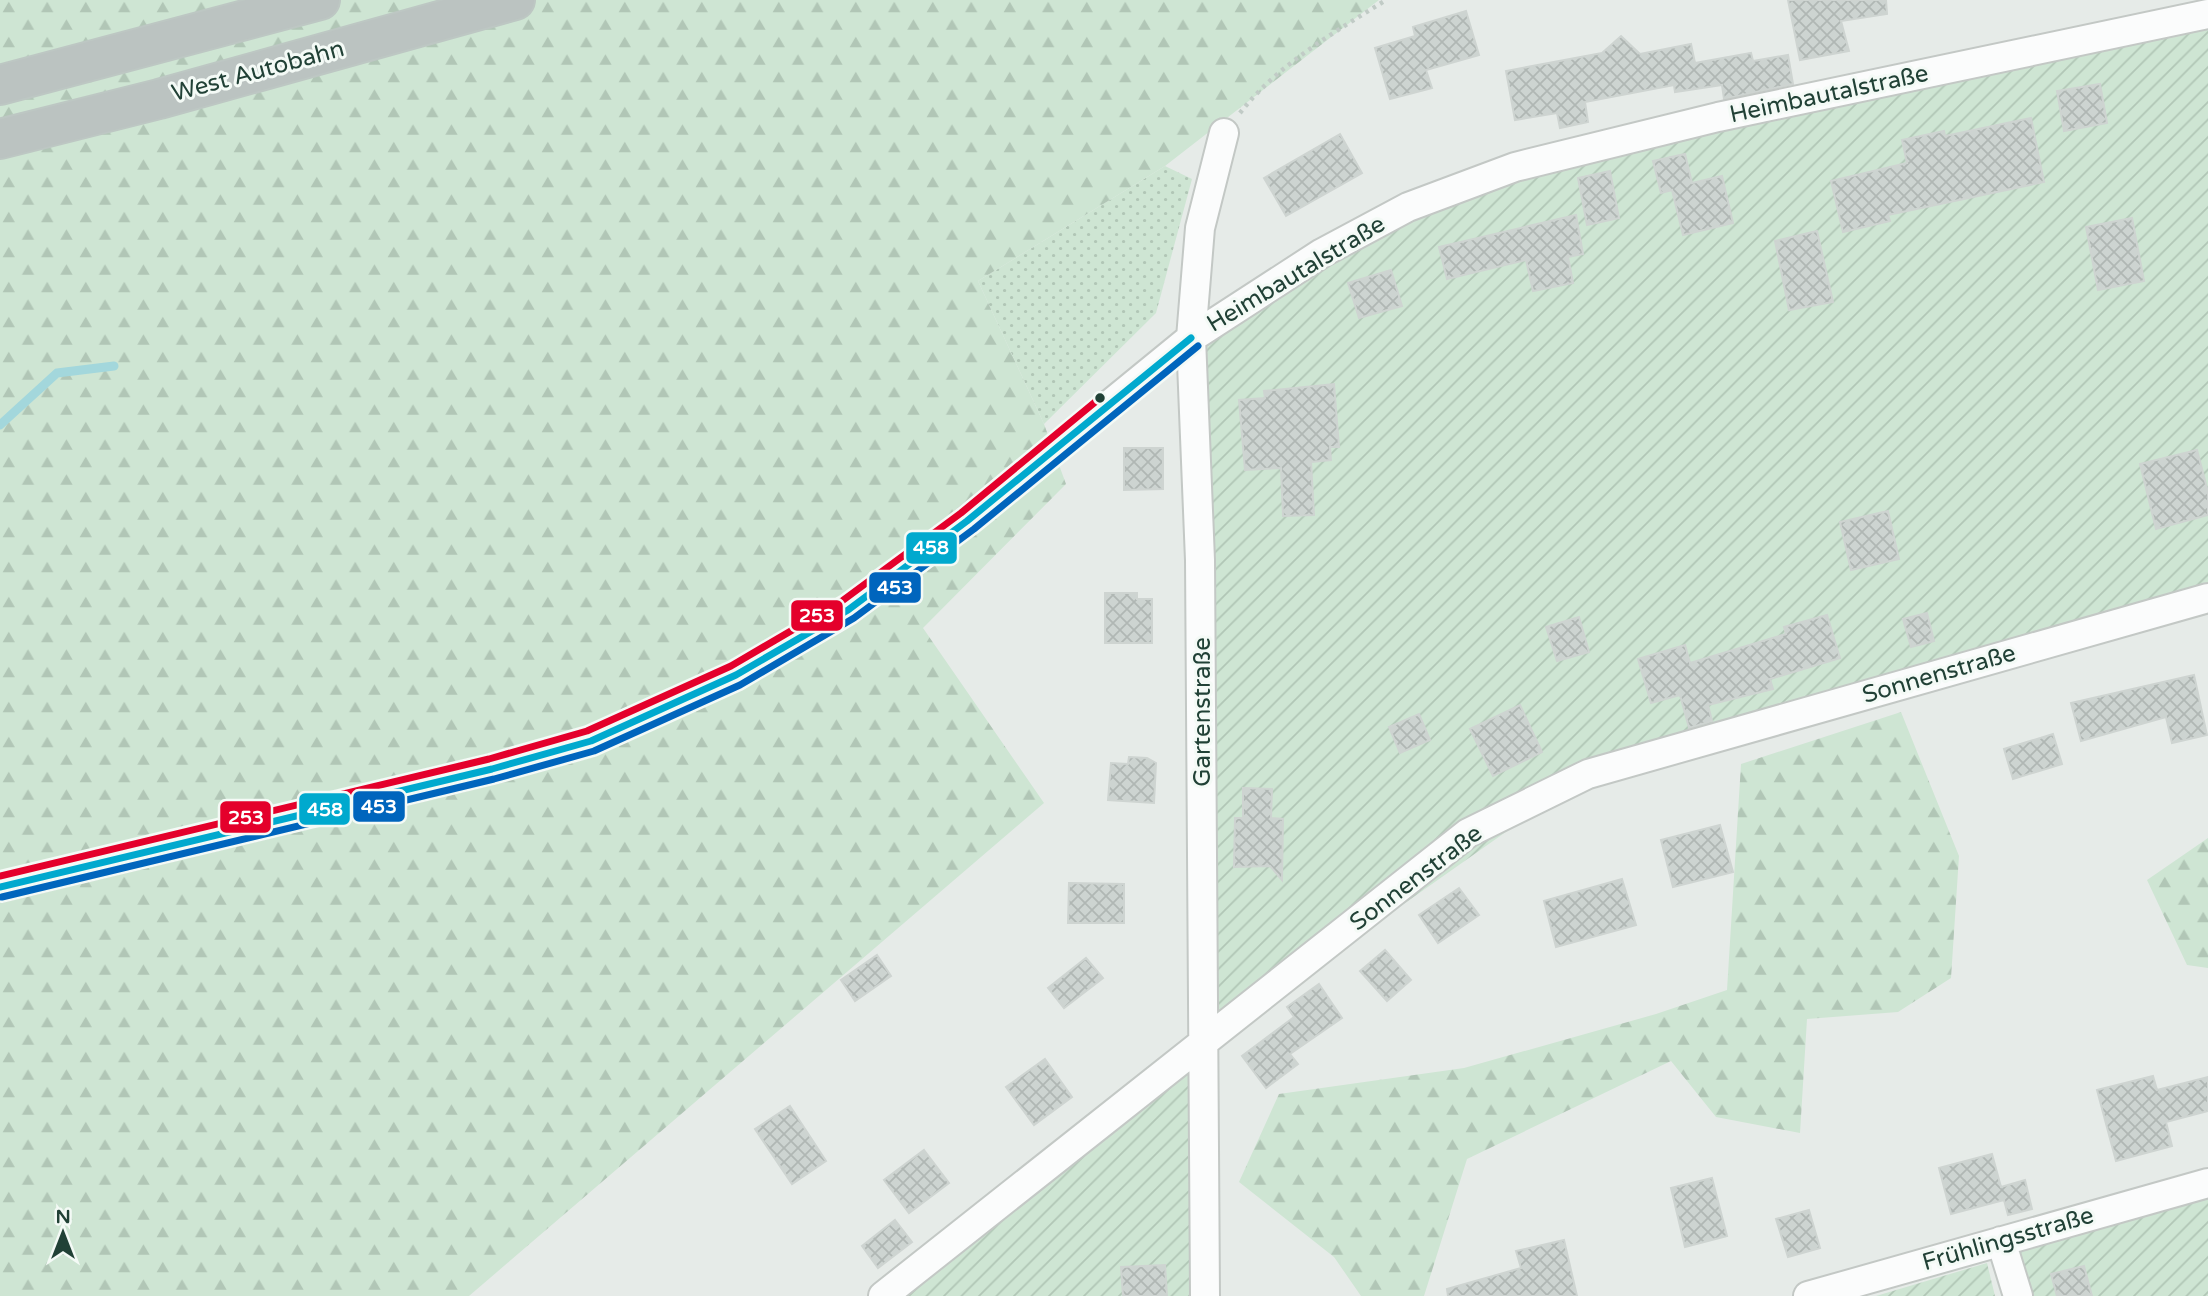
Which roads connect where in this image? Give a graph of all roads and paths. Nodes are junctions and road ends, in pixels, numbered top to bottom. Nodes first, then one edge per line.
1 (320, 0) edge
2 (515, 0) edge
3 (1386, 0) edge
4 (2208, 14) edge
5 (0, 85) edge
6 (1224, 132) joint
7 (0, 139) edge
8 (1191, 338) junction
9 (2208, 598) edge
10 (0, 887) edge
11 (1205, 1044) junction
12 (2208, 1183) edge
13 (2001, 1241) junction
14 (883, 1296) edge
15 (1205, 1296) edge
16 (1808, 1296) edge
17 (2018, 1296) edge

1 - 5 highway, West Autobahn
2 - 7 highway, West Autobahn
3 - 6 path
4 - 8 street, Heimbautalstraße
6 - 8 street, Gartenstraße
8 - 10 street, Heimbautalstraße
8 - 11 street, Gartenstraße
9 - 11 street, Sonnenstraße
11 - 14 street, Sonnenstraße
11 - 15 street, Gartenstraße
12 - 13 street, Frühlingsstraße
13 - 16 street, Frühlingsstraße
13 - 17 street

